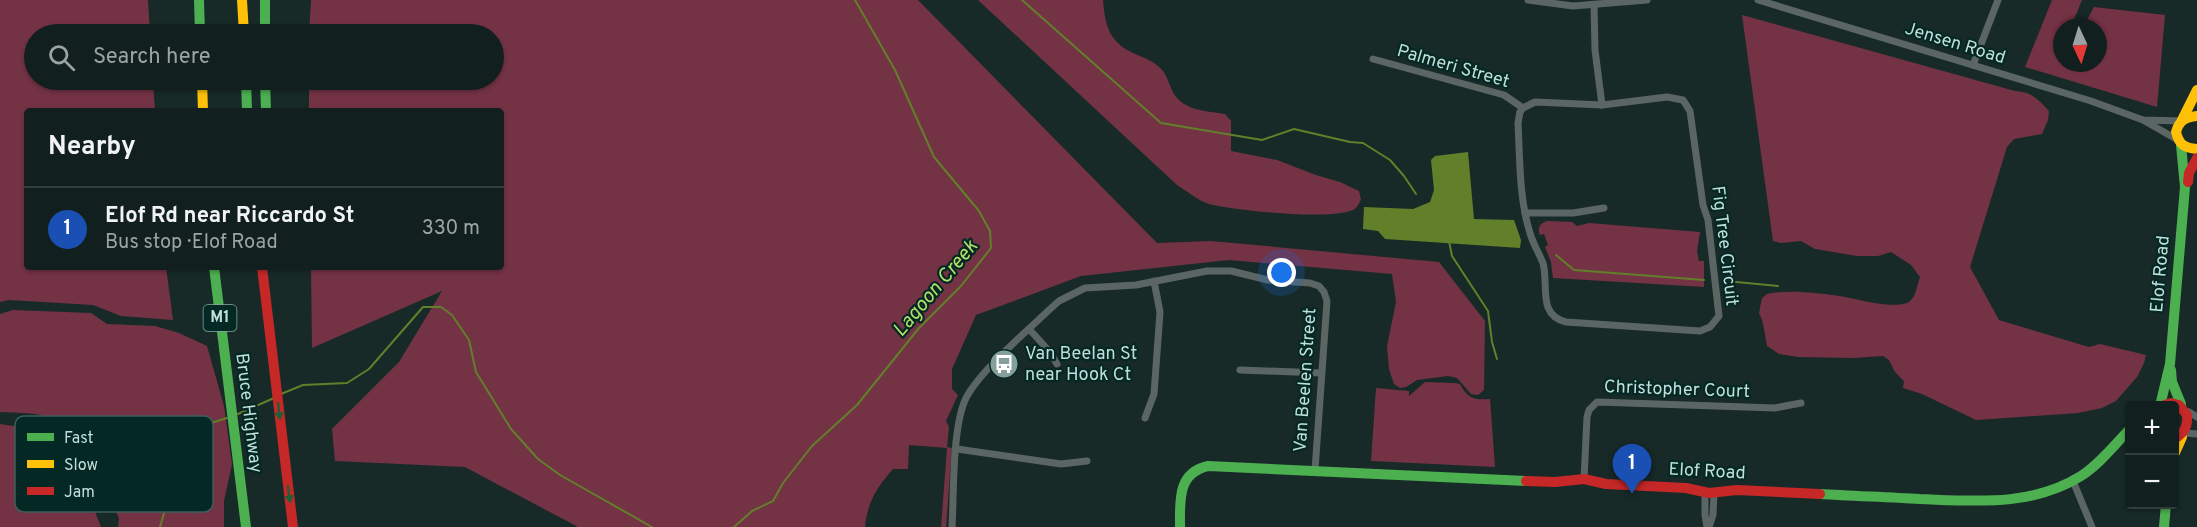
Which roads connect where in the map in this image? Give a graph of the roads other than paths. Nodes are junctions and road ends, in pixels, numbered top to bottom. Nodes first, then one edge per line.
1 (188, 0) edge
2 (199, 0) edge
3 (242, 0) edge
4 (264, 0) edge
5 (1647, 0) edge
6 (1758, 0) edge
7 (1998, 0) edge
8 (1534, 1) edge
9 (1594, 6) junction
10 (197, 24) edge
11 (199, 24) edge
12 (243, 24) edge
13 (265, 24) edge
14 (1373, 59) dead end
15 (1973, 65) junction
16 (202, 90) edge
17 (246, 90) edge
18 (265, 90) edge
19 (2197, 90) edge
20 (1602, 105) junction
21 (203, 108) edge
22 (247, 108) edge
23 (266, 108) edge
24 (1523, 108) junction
25 (2197, 116) edge
26 (2143, 120) junction
27 (2182, 120) junction
28 (2179, 142) junction
29 (2197, 149) edge
30 (2197, 158) edge
31 (2184, 187) junction
32 (1604, 208) dead end
33 (1525, 213) junction
34 (214, 270) edge
35 (262, 270) edge
36 (272, 270) edge
37 (1154, 281) junction
38 (1029, 329) junction
39 (272, 362) junction
40 (1057, 364) dead end
41 (2170, 364) junction
42 (1240, 370) dead end
43 (1321, 373) junction
44 (2162, 401) edge
45 (1801, 403) dead end
46 (2189, 411) edge
47 (1145, 418) dead end
48 (2125, 434) edge
49 (2185, 436) edge
50 (2125, 438) edge
51 (2118, 440) junction
52 (957, 449) junction
53 (1087, 461) dead end
54 (1315, 470) junction
55 (1584, 479) junction
56 (2073, 481) junction
57 (1709, 492) junction
58 (2166, 509) edge
59 (246, 527) edge
60 (293, 527) edge
61 (952, 527) edge
62 (1180, 527) edge
63 (1708, 527) edge
64 (2092, 527) edge
65 (2164, 527) edge

1 - 10 main road
2 - 11 main road
3 - 12 main road
4 - 13 main road
5 - 9 street
6 - 15 street, Jensen Road
7 - 15 street
8 - 9 street
9 - 20 street
14 - 24 street, Palmeri Street
15 - 26 street, Jensen Road
16 - 21 main road
17 - 22 main road
18 - 23 main road
19 - 27 main road, Elof Road
20 - 24 street, Fig Tree Circuit
20 - 33 street, Fig Tree Circuit
24 - 33 street, Fig Tree Circuit
25 - 27 main road
26 - 27 street, Jensen Road
26 - 28 street, Jensen Road
27 - 28 main road, Elof Road
28 - 29 main road
28 - 31 main road, Elof Road
30 - 31 main road, Elof Road
31 - 41 main road, Elof Road
32 - 33 street
34 - 59 main road, Bruce Highway / M1
35 - 39 main road, Bruce Highway
36 - 39 main road
37 - 38 street, Van Beelen Street
37 - 43 street, Van Beelen Street
37 - 47 street
38 - 40 street
38 - 52 street, Van Beelen Street
39 -> 60 main road, Bruce Highway
41 - 44 main road, Elof Road
41 - 46 main road, Elof Road
42 - 43 street
43 - 54 street, Van Beelen Street
45 - 55 street, Christopher Court
46 - 49 main road
48 - 51 main road, Elof Road
50 - 51 main road, Elof Road
51 - 56 main road, Elof Road
52 - 53 street
52 - 61 street, Van Beelen Street
54 - 55 main road, Elof Road
54 - 62 main road, Elof Road
55 - 57 main road, Elof Road
56 - 57 main road, Elof Road
56 - 64 street
57 - 63 street
58 - 65 main road

